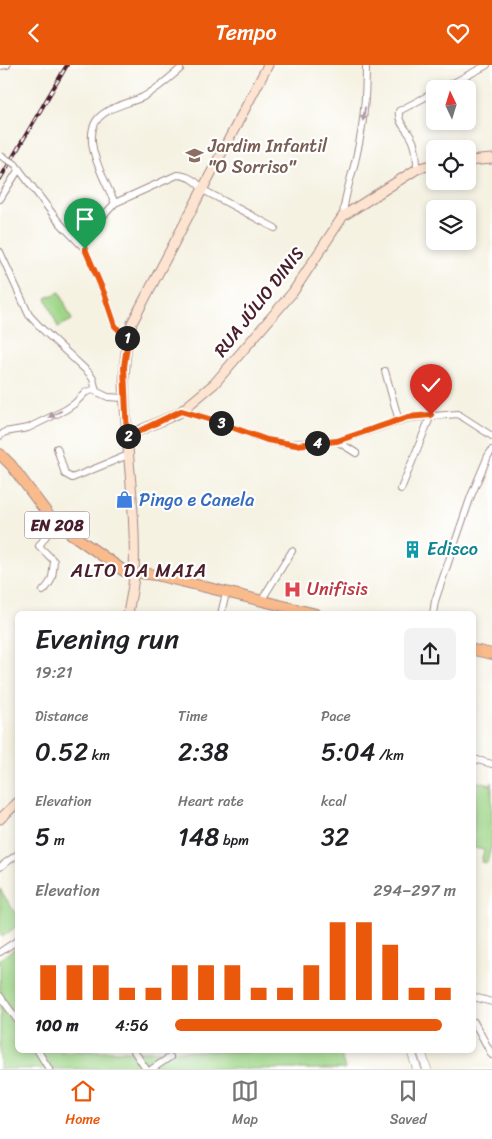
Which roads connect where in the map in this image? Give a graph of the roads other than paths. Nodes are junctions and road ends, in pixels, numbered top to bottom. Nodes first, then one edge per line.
1 (7, 65) edge
2 (268, 65) edge
3 (366, 65) edge
4 (488, 65) edge
5 (0, 66) edge
6 (180, 69) dead end
7 (459, 80) edge
8 (426, 97) edge
9 (0, 155) edge
10 (492, 159) edge
11 (476, 160) edge
12 (17, 166) junction
13 (426, 166) edge
14 (417, 169) junction
15 (203, 190) junction
16 (0, 199) edge
17 (115, 203) junction
18 (343, 216) junction
19 (275, 228) dead end
20 (80, 243) junction
21 (0, 252) edge
22 (128, 339) junction
23 (385, 371) dead end
24 (96, 391) junction
25 (124, 398) junction
26 (181, 411) junction
27 (431, 415) junction
28 (398, 421) junction
29 (0, 436) edge
30 (354, 436) junction
31 (492, 436) edge
32 (127, 437) junction
33 (337, 441) junction
34 (57, 448) dead end
35 (492, 450) edge
36 (0, 453) edge
37 (128, 455) junction
38 (401, 489) dead end
39 (55, 523) junction
40 (292, 551) dead end
41 (134, 572) junction
42 (43, 591) dead end
43 (226, 593) junction
44 (261, 601) junction
45 (128, 611) edge
46 (222, 611) edge
47 (296, 611) edge
48 (433, 611) edge
49 (476, 650) edge
50 (492, 654) edge
51 (476, 760) edge
52 (492, 764) edge
53 (15, 805) edge
54 (0, 819) edge
55 (15, 856) edge
56 (0, 867) edge
57 (15, 942) edge
58 (0, 951) edge
59 (0, 996) edge
60 (476, 998) edge
61 (492, 1002) edge
62 (15, 1017) edge
63 (476, 1026) edge
64 (39, 1053) edge
65 (135, 1053) edge
66 (412, 1053) edge
67 (422, 1053) edge
68 (492, 1055) edge
69 (170, 1057) dead end
70 (49, 1069) edge
71 (146, 1069) edge
72 (152, 1069) edge
73 (417, 1069) edge
74 (427, 1069) edge

1 - 5 street
2 - 15 main road
3 -> 18 street
4 - 7 street
6 - 17 street
8 - 14 street
9 - 12 street, bridge
10 - 11 main road
12 - 16 street
12 - 20 street
13 - 14 main road, RUA JÚLIO DINIS
14 - 18 main road, RUA JÚLIO DINIS
15 - 17 street
15 - 19 street
15 - 22 main road
17 - 20 street
18 - 26 main road, RUA JÚLIO DINIS
20 - 22 street
21 - 24 street
22 - 25 main road
23 - 28 street
24 - 25 street
24 -> 29 street
25 - 32 main road
26 - 32 main road, RUA JÚLIO DINIS
26 - 33 street
27 - 28 street
27 - 31 street
27 - 38 street
28 - 30 street
30 - 33 street
30 - 33 street
32 - 37 main road
34 - 37 street
35 - 48 street
36 - 39 main road, EN 208
37 - 41 main road
39 - 41 main road, EN 208
39 - 42 street
40 - 44 street
41 - 43 main road, EN 208
41 - 45 main road
43 - 44 main road, EN 208
43 - 46 street
44 - 47 main road, EN 208
49 - 50 main road
51 - 52 street
53 - 54 main road
55 - 56 street
57 - 58 street
59 - 62 street
60 - 61 street
63 - 68 street
64 - 70 street
65 - 71 street
66 - 73 street
67 - 74 street
69 - 72 street

